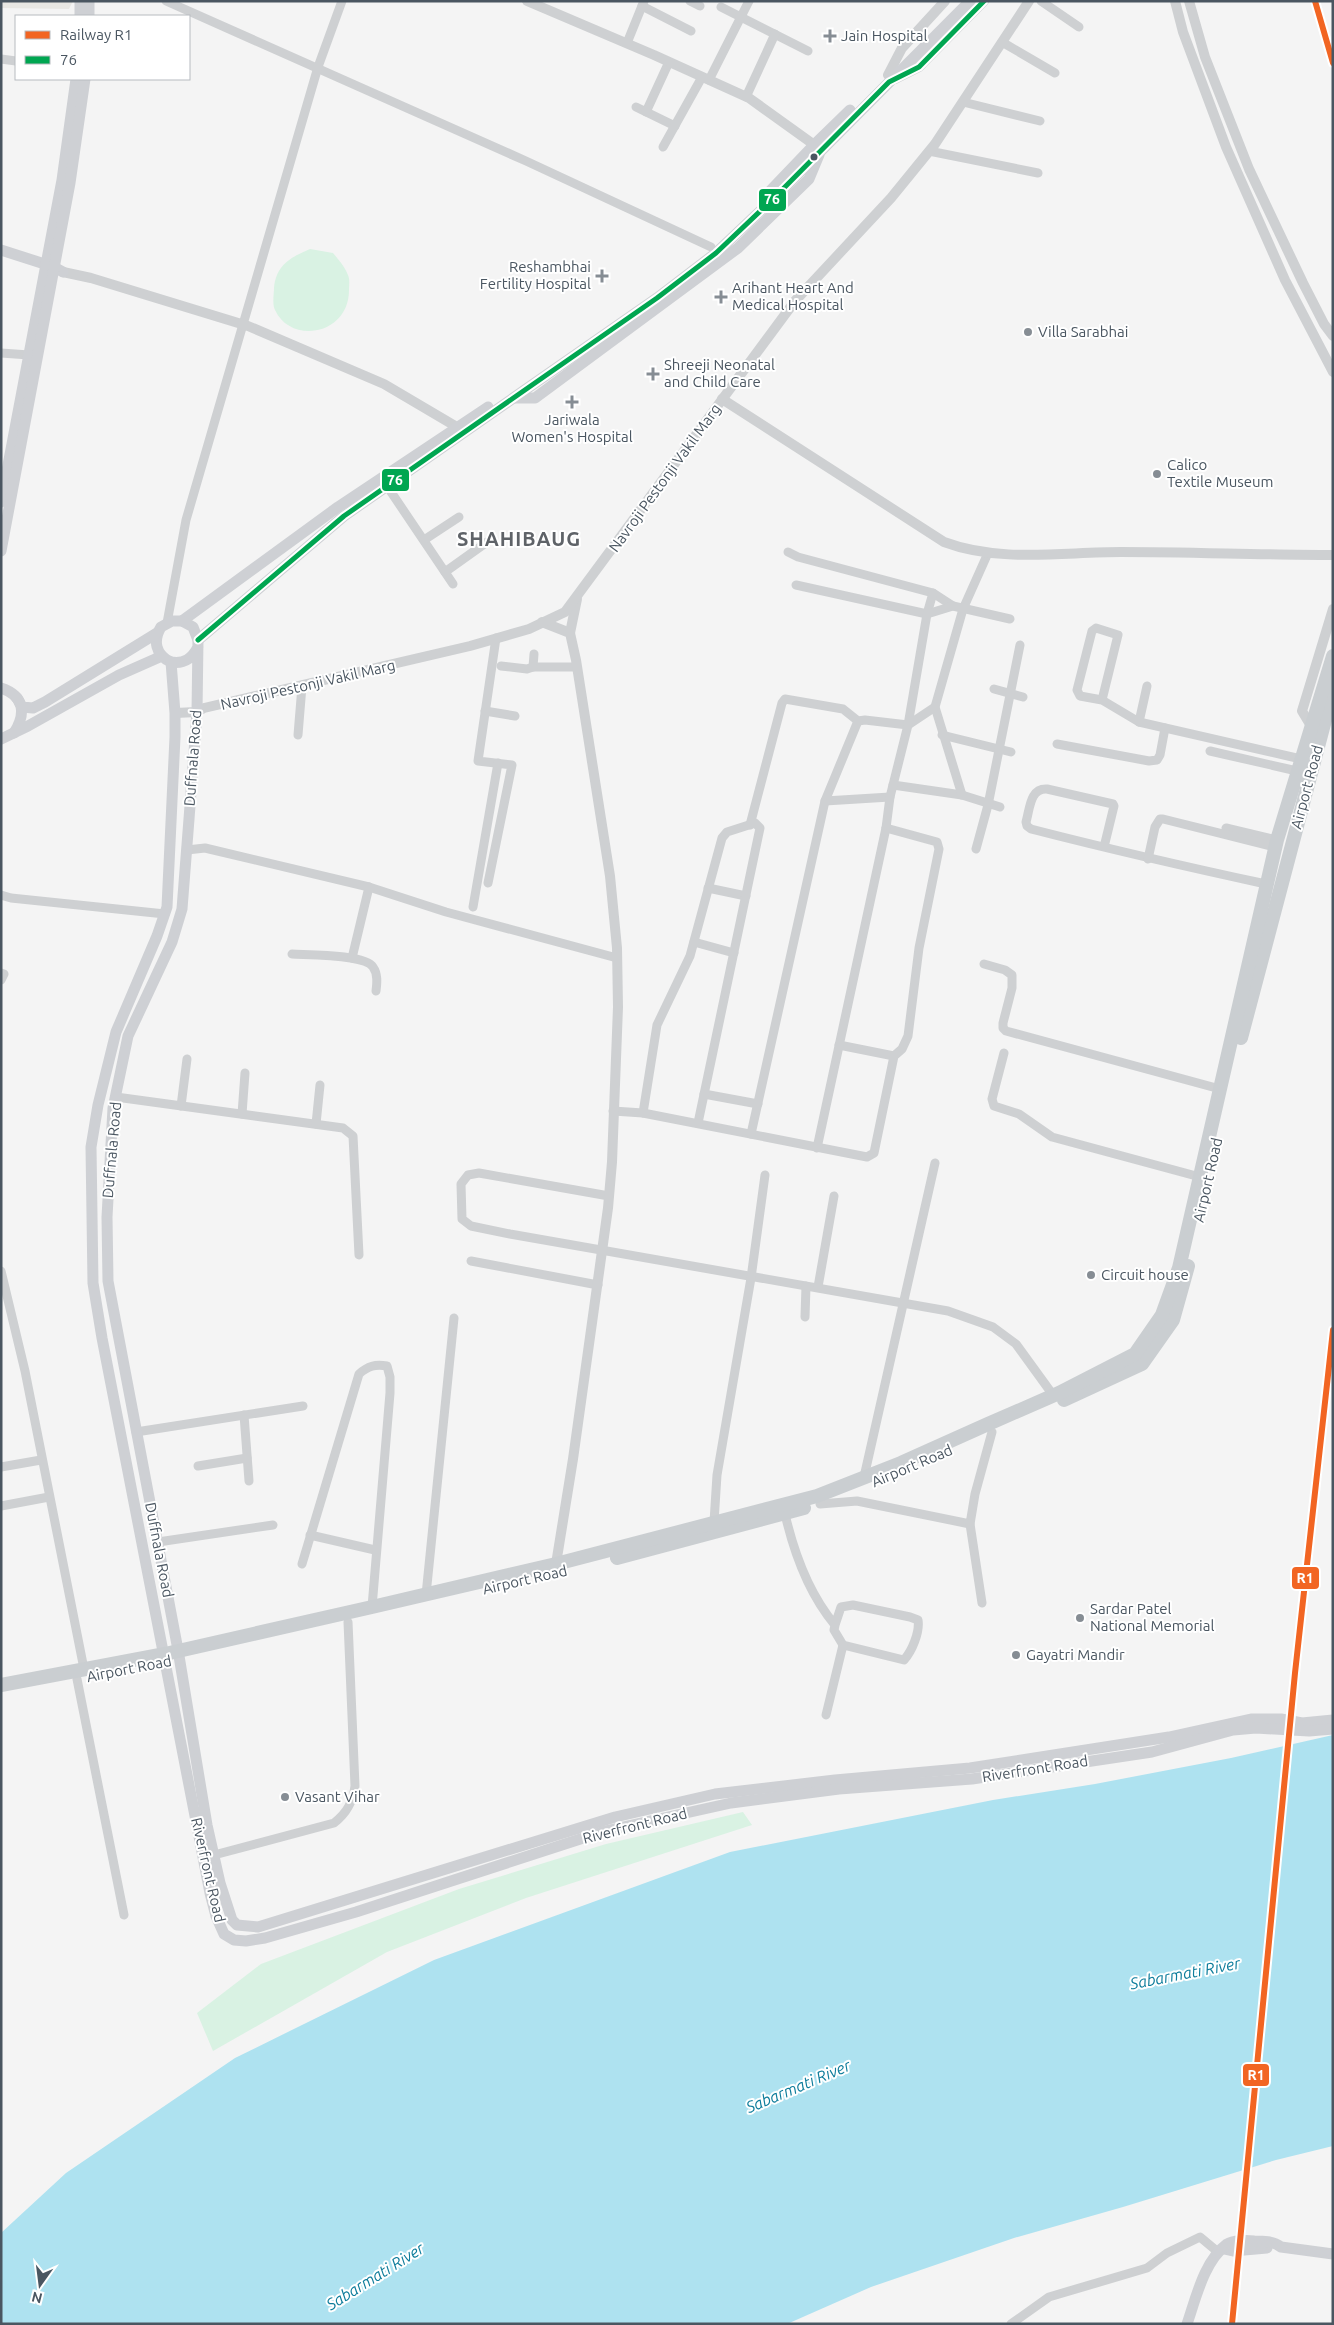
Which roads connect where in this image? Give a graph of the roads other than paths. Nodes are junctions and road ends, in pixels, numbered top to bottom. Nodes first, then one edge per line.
1 (80, 1) edge
2 (89, 1) edge
3 (166, 1) edge
4 (342, 1) edge
5 (527, 1) edge
6 (690, 1) edge
7 (749, 1) edge
8 (945, 1) edge
9 (959, 1) edge
10 (970, 1) edge
11 (984, 1) edge
12 (1030, 1) edge
13 (1041, 1) edge
14 (1175, 1) edge
15 (1189, 1) edge
16 (643, 4) edge
17 (700, 6) dead end
18 (721, 7) dead end
19 (80, 15) edge
20 (89, 15) edge
21 (741, 18) junction
22 (1079, 27) dead end
23 (691, 31) dead end
24 (775, 34) junction
25 (1002, 42) junction
26 (627, 43) junction
27 (808, 51) dead end
28 (910, 57) junction
29 (1, 59) edge
30 (15, 61) edge
31 (669, 62) junction
32 (318, 67) junction
33 (1054, 73) dead end
34 (888, 78) junction
35 (706, 79) junction
36 (76, 80) edge
37 (85, 80) edge
38 (746, 97) junction
39 (963, 102) junction
40 (636, 107) dead end
41 (646, 112) junction
42 (1040, 121) dead end
43 (675, 126) junction
44 (663, 147) dead end
45 (817, 147) junction
46 (929, 151) junction
47 (1038, 173) dead end
48 (711, 247) junction
49 (1, 250) edge
50 (1, 257) edge
51 (52, 269) junction
52 (243, 325) junction
53 (1333, 336) edge
54 (1, 354) edge
55 (29, 356) junction
56 (1330, 360) edge
57 (1333, 372) edge
58 (722, 399) junction
59 (462, 430) junction
60 (387, 486) junction
61 (1, 502) edge
62 (459, 517) dead end
63 (424, 540) junction
64 (487, 542) dead end
65 (1, 551) edge
66 (788, 552) dead end
67 (988, 553) junction
68 (1333, 555) edge
69 (445, 572) junction
70 (453, 584) dead end
71 (796, 585) dead end
72 (933, 593) junction
73 (577, 596) junction
74 (953, 606) junction
75 (963, 609) junction
76 (1333, 609) edge
77 (927, 614) junction
78 (182, 620) junction
79 (1010, 620) dead end
80 (167, 622) junction
81 (542, 622) junction
82 (157, 633) junction
83 (570, 633) junction
84 (496, 638) junction
85 (198, 643) junction
86 (1020, 645) dead end
87 (534, 654) dead end
88 (1333, 656) edge
89 (166, 659) junction
90 (501, 666) dead end
91 (576, 666) junction
92 (533, 667) junction
93 (302, 686) junction
94 (1147, 686) dead end
95 (1, 688) edge
96 (994, 689) dead end
97 (1010, 694) junction
98 (1023, 697) dead end
99 (1328, 697) edge
100 (17, 698) junction
101 (1102, 700) junction
102 (935, 707) junction
103 (485, 711) junction
104 (197, 712) junction
105 (176, 713) junction
106 (515, 716) dead end
107 (858, 721) junction
108 (1139, 722) junction
109 (908, 725) junction
110 (1316, 727) junction
111 (1165, 728) junction
112 (298, 735) dead end
113 (942, 735) junction
114 (6, 737) edge
115 (1057, 744) dead end
116 (1210, 750) dead end
117 (999, 751) junction
118 (1011, 752) dead end
119 (498, 763) junction
120 (1299, 765) junction
121 (893, 785) junction
122 (962, 795) junction
123 (890, 797) junction
124 (825, 801) junction
125 (988, 805) junction
126 (1000, 807) dead end
127 (1203, 822) dead end
128 (750, 825) junction
129 (886, 828) junction
130 (1276, 843) junction
131 (1104, 848) junction
132 (976, 849) dead end
133 (187, 850) junction
134 (1148, 859) junction
135 (488, 883) dead end
136 (1266, 884) junction
137 (369, 886) junction
138 (708, 888) junction
139 (1, 895) edge
140 (746, 896) junction
141 (473, 907) dead end
142 (165, 914) junction
143 (694, 942) junction
144 (734, 952) junction
145 (292, 954) dead end
146 (352, 958) junction
147 (617, 958) junction
148 (984, 964) dead end
149 (1, 973) edge
150 (1, 980) edge
151 (376, 991) dead end
152 (839, 1045) junction
153 (1004, 1053) dead end
154 (894, 1056) junction
155 (187, 1059) dead end
156 (245, 1073) dead end
157 (320, 1084) dead end
158 (1220, 1089) junction
159 (704, 1094) junction
160 (116, 1097) junction
161 (758, 1104) junction
162 (181, 1106) junction
163 (613, 1111) junction
164 (643, 1113) junction
165 (242, 1114) junction
166 (698, 1123) junction
167 (316, 1124) junction
168 (751, 1134) junction
169 (817, 1148) junction
170 (934, 1163) dead end
171 (765, 1176) dead end
172 (1200, 1176) junction
173 (609, 1196) junction
174 (834, 1196) dead end
175 (602, 1250) junction
176 (360, 1255) dead end
177 (471, 1261) dead end
178 (1, 1271) edge
179 (751, 1278) junction
180 (598, 1285) junction
181 (806, 1286) junction
182 (818, 1288) junction
183 (903, 1302) junction
184 (805, 1317) dead end
185 (454, 1318) dead end
186 (1053, 1395) junction
187 (303, 1406) dead end
188 (244, 1415) junction
189 (136, 1432) junction
190 (992, 1432) junction
191 (247, 1458) junction
192 (41, 1460) junction
193 (198, 1466) dead end
194 (1, 1467) edge
195 (864, 1477) junction
196 (249, 1481) dead end
197 (49, 1497) junction
198 (820, 1504) junction
199 (1, 1506) edge
200 (785, 1514) junction
201 (714, 1522) junction
202 (970, 1524) junction
203 (273, 1525) dead end
204 (310, 1535) junction
205 (158, 1542) junction
206 (375, 1550) junction
207 (302, 1564) dead end
208 (556, 1569) junction
209 (426, 1595) junction
210 (982, 1603) dead end
211 (372, 1607) junction
212 (348, 1622) junction
213 (835, 1624) junction
214 (843, 1645) junction
215 (172, 1656) junction
216 (80, 1674) junction
217 (1, 1685) edge
218 (1, 1694) edge
219 (826, 1715) dead end
220 (1333, 1720) edge
221 (1333, 1729) edge
222 (214, 1855) junction
223 (124, 1915) dead end
224 (1221, 2251) junction
225 (1333, 2254) edge
226 (1011, 2324) edge
227 (1188, 2324) edge

1 - 19 main road
2 - 20 main road
3 - 32 street
4 - 32 street
5 - 26 street
6 - 17 street
7 - 21 street
8 - 34 street
9 - 28 main road
10 - 28 main road
11 - 34 street
12 - 25 street, Navroji Pestonji Vakil Marg
13 - 22 street
14 - 56 street
15 - 53 street
16 - 23 street
16 - 26 street
18 - 21 street
21 - 24 street
21 - 35 street
24 - 27 street
24 - 38 street
25 - 33 street
25 - 39 street, Navroji Pestonji Vakil Marg
26 - 31 street
28 - 34 main road
29 - 30 street
31 - 35 street
31 - 41 street
32 - 48 street
32 - 52 street
34 - 45 main road
35 - 38 street
35 - 43 street
36 - 51 main road
37 - 51 main road
38 - 45 street
39 - 42 street
39 - 46 street, Navroji Pestonji Vakil Marg
40 - 41 street
41 - 43 street
43 - 44 street
45 - 48 main road
45 - 59 main road
46 - 47 street
46 - 58 street, Navroji Pestonji Vakil Marg
48 - 59 main road
49 - 51 main road
50 - 51 main road
51 - 52 street
51 - 55 main road
51 - 65 main road
52 - 59 street
52 - 80 street
54 - 55 street
55 - 61 main road
56 - 57 street
58 - 67 street
58 - 73 street, Navroji Pestonji Vakil Marg
59 - 60 main road
59 - 78 main road
60 - 63 street
60 - 85 main road
62 - 63 street
63 - 69 street
64 - 69 street
66 - 72 street
67 - 68 street
67 - 75 street
69 - 70 street
71 - 77 street
72 - 74 street
72 - 77 street
73 - 81 street, Navroji Pestonji Vakil Marg
73 - 83 street
74 - 75 street
74 - 77 street
75 - 79 street
75 - 102 street
76 - 110 street
77 - 109 street
78 - 80 main road
78 - 85 main road
80 - 82 main road
81 - 83 street
81 - 84 street, Navroji Pestonji Vakil Marg
82 - 89 main road
82 - 100 main road
83 - 91 street
84 - 93 street, Navroji Pestonji Vakil Marg
84 - 103 street
85 - 89 main road
85 - 104 main road, Duffnala Road
86 - 97 street
87 - 92 street
88 - 99 main road, Airport Road
89 - 105 main road
89 - 114 main road
90 - 92 street
91 - 92 street
91 - 147 street
93 - 104 street, Navroji Pestonji Vakil Marg
93 - 112 street
94 - 108 street
95 - 100 main road
96 - 97 street
97 - 98 street
97 - 117 street
99 - 110 main road, Airport Road
100 - 114 main road
101 - 101 street
101 - 108 street
102 - 109 street
102 - 113 street
103 - 106 street
103 - 119 street
104 - 105 street, Navroji Pestonji Vakil Marg
104 - 133 main road, Duffnala Road
105 - 142 main road
107 - 109 street
107 - 124 street
107 - 128 street
108 - 111 street
109 - 121 street
110 - 120 main road, Airport Road
110 - 190 main road, Airport Road
111 - 115 street
111 - 120 street
113 - 117 street
113 - 122 street
116 - 120 street
117 - 118 street
117 - 125 street
119 - 135 street
119 - 141 street
120 - 130 main road, Airport Road
121 - 122 street
121 - 123 street
122 - 125 street
123 - 124 street
123 - 129 street
124 - 161 street
125 - 126 street
125 - 132 street
127 - 130 street
128 - 138 street
128 - 140 street
129 - 152 street
129 - 154 street
130 - 134 street
130 - 136 main road, Airport Road
131 - 131 street
131 - 134 street
133 - 137 street
133 - 160 main road, Duffnala Road
134 - 136 street
136 - 158 main road, Airport Road
137 - 146 street
137 - 147 street
138 - 140 street
138 - 143 street
139 - 142 street
140 - 144 street
142 - 215 main road
143 - 144 street
143 - 164 street
144 - 159 street
145 - 146 street
146 - 151 street
147 - 163 street
148 - 158 street
149 - 150 street
152 - 154 street
152 - 169 street
153 - 172 street
154 - 169 street
155 - 162 street
156 - 165 street
157 - 167 street
158 - 172 main road, Airport Road
159 - 161 street
159 - 166 street
160 - 162 street
160 - 189 main road, Duffnala Road
161 - 168 street
162 - 165 street
163 - 164 street
163 - 173 street
164 - 166 street
165 - 167 street
166 - 168 street
167 - 176 street
168 - 169 street
170 - 183 street
171 - 179 street
172 - 186 main road, Airport Road
173 - 175 street
173 - 175 street
174 - 182 street
175 - 179 street
175 - 180 street
177 - 180 street
178 - 192 street
179 - 181 street
179 - 201 street
180 - 208 street
181 - 182 street
181 - 184 street
182 - 183 street
183 - 186 street
183 - 195 street
185 - 209 street
186 - 195 main road, Airport Road
187 - 188 street
188 - 189 street
188 - 191 street
189 - 205 main road, Duffnala Road
190 - 198 main road, Airport Road
190 - 202 street
191 - 193 street
191 - 196 street
192 - 194 street
192 - 197 street
195 - 201 main road, Airport Road
197 - 199 street
197 - 216 street
198 - 200 main road, Airport Road
198 - 202 street
200 - 208 main road, Airport Road
200 - 213 street
201 - 208 main road, Airport Road
202 - 210 street
203 - 205 street
204 - 206 street
204 - 206 street
204 - 207 street
205 - 215 main road, Duffnala Road
206 - 211 street
208 - 209 main road, Airport Road
208 - 212 main road, Airport Road
209 - 211 main road, Airport Road
211 - 215 main road, Airport Road
212 - 215 main road, Airport Road
212 - 222 street
213 - 214 street
213 - 214 street
214 - 219 street
215 - 216 main road, Airport Road
215 - 221 main road, Riverfront Road
215 - 222 main road, Riverfront Road
216 - 217 main road, Airport Road
216 - 218 main road, Airport Road
216 - 223 street
220 - 222 main road, Riverfront Road
224 - 225 main road
224 - 226 street
224 - 227 main road

